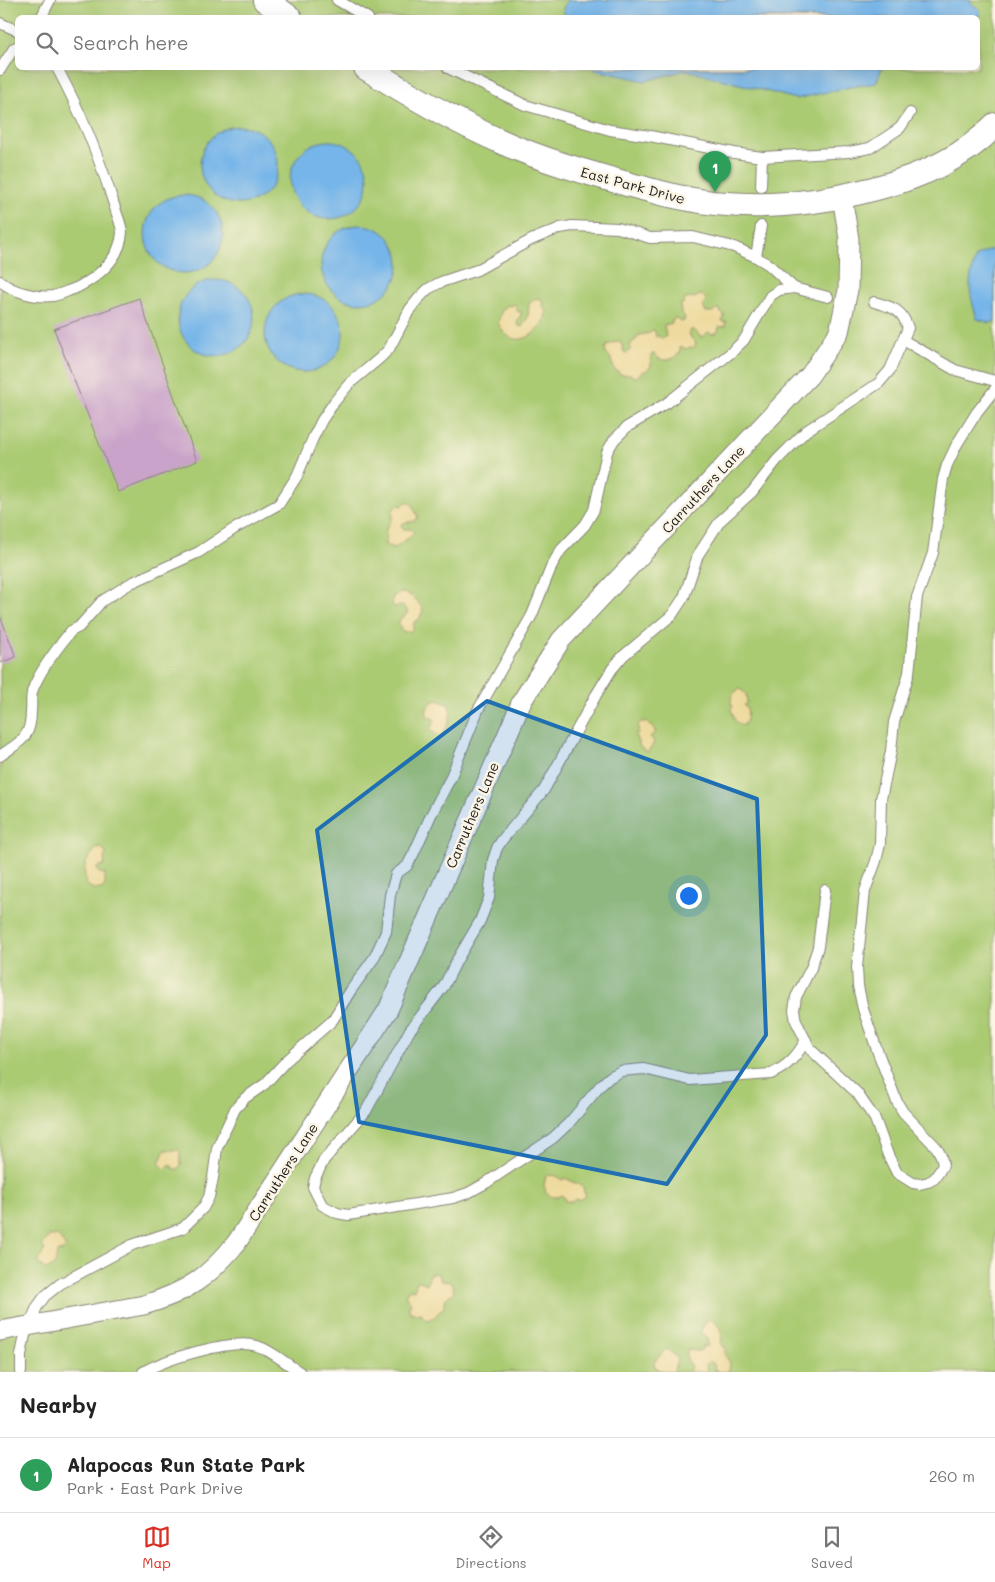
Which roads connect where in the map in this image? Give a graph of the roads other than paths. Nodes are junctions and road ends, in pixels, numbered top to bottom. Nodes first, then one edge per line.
1 (50, 0) edge
2 (265, 0) edge
3 (337, 0) edge
4 (42, 15) edge
5 (286, 15) edge
6 (363, 15) edge
7 (0, 23) edge
8 (15, 30) edge
9 (15, 48) edge
10 (0, 70) edge
11 (58, 70) edge
12 (369, 70) edge
13 (452, 70) edge
14 (910, 113) dead end
15 (995, 125) edge
16 (762, 157) junction
17 (761, 186) dead end
18 (842, 197) junction
19 (761, 226) dead end
20 (756, 257) junction
21 (0, 281) edge
22 (794, 288) junction
23 (828, 297) dead end
24 (874, 302) dead end
25 (903, 340) junction
26 (995, 381) edge
27 (995, 389) edge
28 (0, 756) edge
29 (825, 890) dead end
30 (806, 1040) junction
31 (29, 1326) junction
32 (0, 1330) edge
33 (21, 1372) edge
34 (143, 1372) edge
35 (300, 1372) edge

1 - 4 lane
2 - 5 street
3 - 6 lane
7 - 8 lane
9 - 10 lane
11 - 21 lane
12 - 18 street, East Park Drive
13 - 16 lane
14 - 16 lane
15 - 18 street, East Park Drive
16 - 17 lane
18 - 31 street, Carruthers Lane
19 - 20 lane
20 - 22 lane
20 - 28 lane
22 - 23 lane
22 - 31 lane
24 - 25 lane
25 - 26 lane
25 - 30 lane
27 - 30 lane
29 - 30 lane
31 - 32 street, Carruthers Lane
31 - 33 lane
34 - 35 lane

